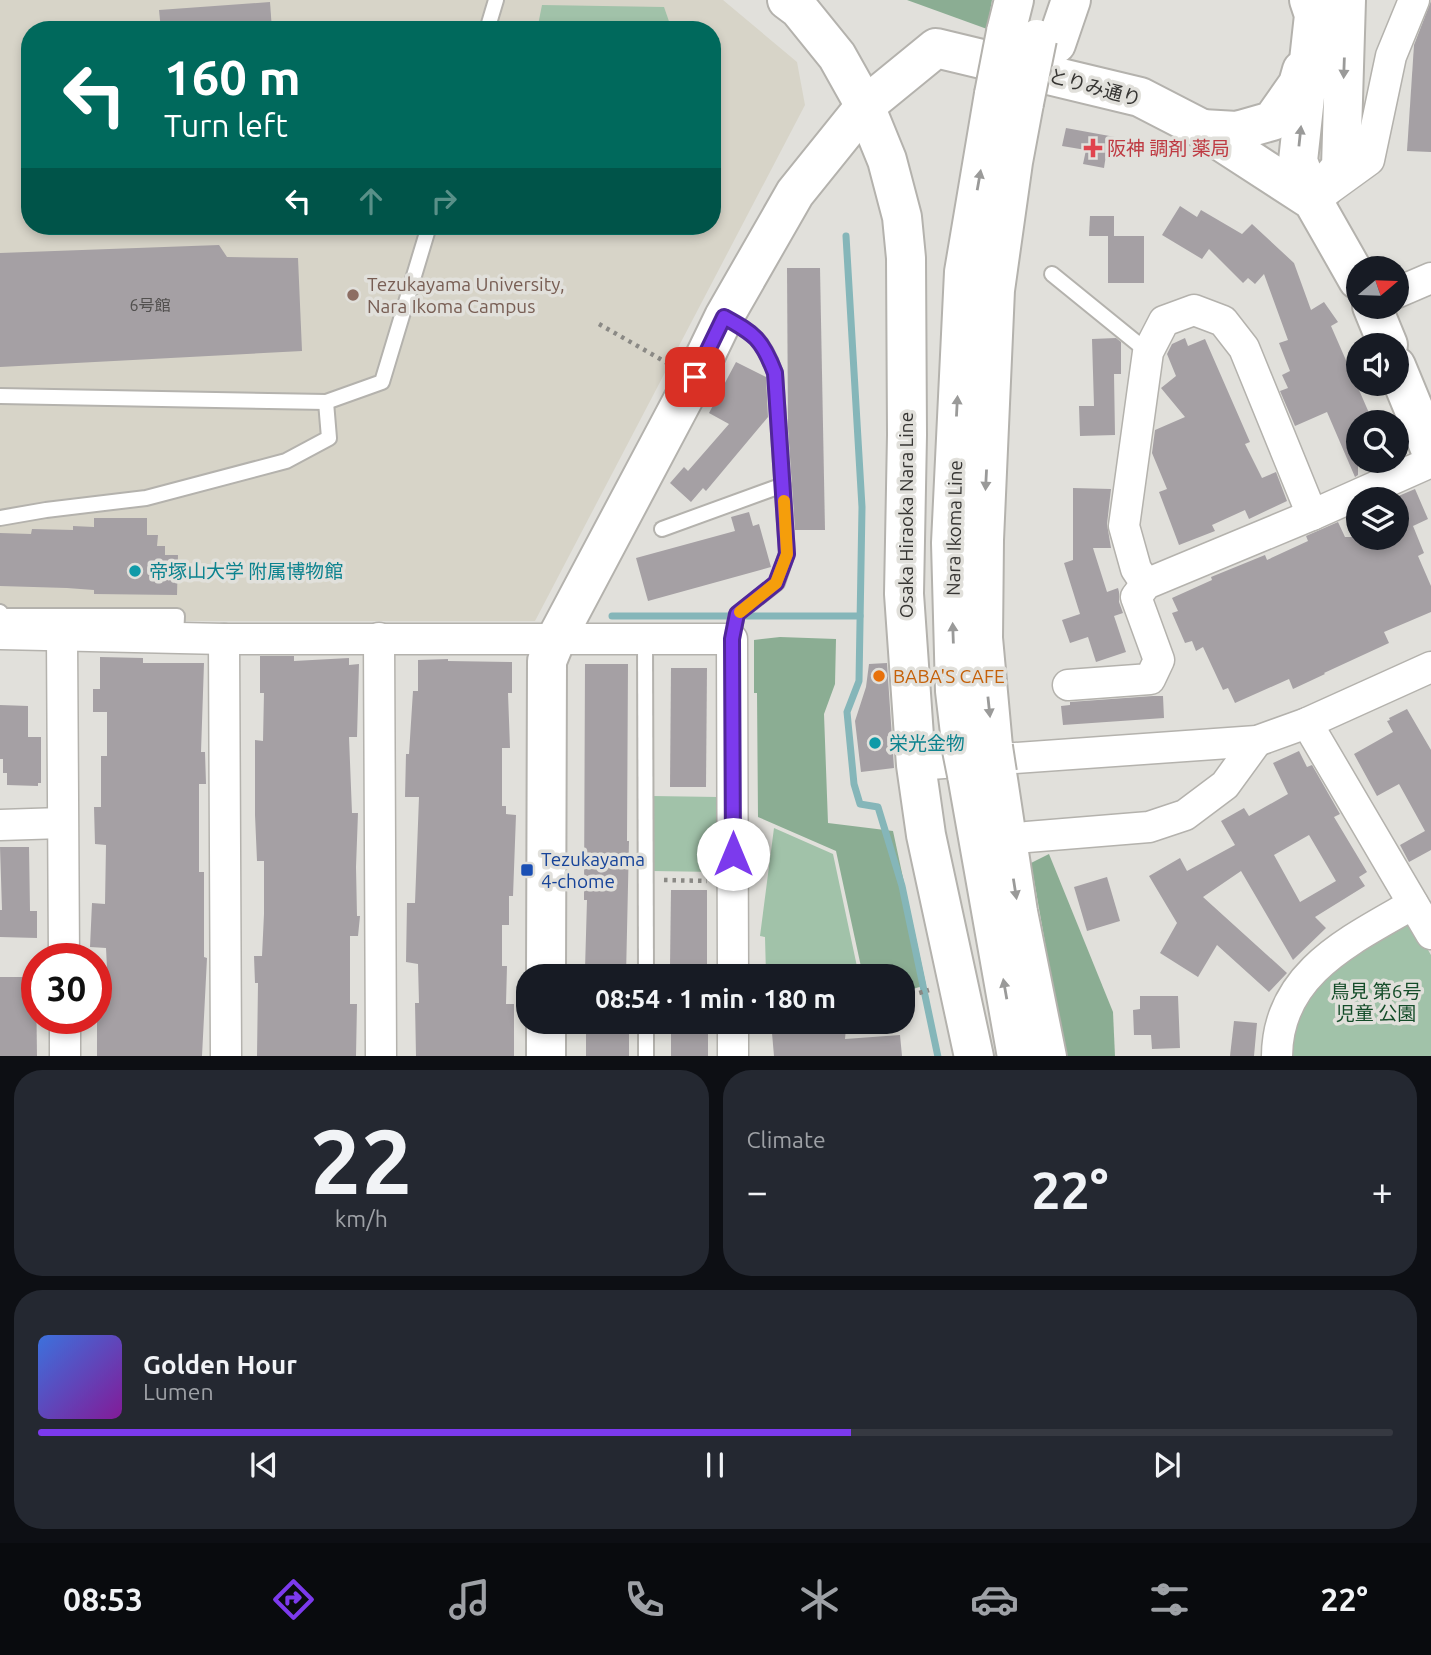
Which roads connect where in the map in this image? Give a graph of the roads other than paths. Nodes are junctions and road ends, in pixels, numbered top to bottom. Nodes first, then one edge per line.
1 (496, 0) edge
2 (787, 0) edge
3 (1047, 0) edge
4 (1071, 0) edge
5 (1414, 0) edge
6 (1321, 4) edge
7 (490, 21) edge
8 (1025, 23) edge
9 (1019, 101) junction
10 (865, 106) junction
11 (1202, 129) junction
12 (1313, 201) junction
13 (426, 235) edge
14 (1346, 259) edge
15 (1052, 274) dead end
16 (1431, 278) edge
17 (1409, 287) edge
18 (724, 317) junction
19 (1148, 352) junction
20 (0, 396) edge
21 (1408, 396) edge
22 (326, 402) junction
23 (1431, 451) edge
24 (1431, 461) edge
25 (783, 485) junction
26 (1312, 515) junction
27 (0, 519) edge
28 (662, 528) dead end
29 (1146, 584) junction
30 (0, 612) edge
31 (0, 634) edge
32 (62, 636) junction
33 (176, 638) junction
34 (379, 638) junction
35 (645, 638) junction
36 (224, 639) junction
37 (556, 639) junction
38 (732, 639) junction
39 (1431, 667) edge
40 (1068, 685) dead end
41 (1307, 723) junction
42 (1257, 741) junction
43 (980, 761) junction
44 (916, 765) junction
45 (62, 823) junction
46 (0, 825) edge
47 (1027, 837) dead end
48 (1413, 904) junction
49 (1431, 934) edge
50 (64, 943) edge
51 (546, 964) edge
52 (646, 964) edge
53 (733, 964) edge
54 (65, 1034) edge
55 (546, 1034) edge
56 (646, 1034) edge
57 (733, 1034) edge
58 (65, 1056) edge
59 (226, 1056) edge
60 (381, 1056) edge
61 (546, 1056) edge
62 (646, 1056) edge
63 (733, 1056) edge
64 (974, 1056) edge
65 (1017, 1056) edge
66 (1047, 1056) edge
67 (1277, 1056) edge

1 - 7 lane
2 - 10 main road, Osaka Hiraoka Nara Line
3 - 8 main road, Nara Ikoma Line
4 - 8 main road
5 - 12 street
6 - 11 main road
6 - 12 main road
8 - 9 main road, Nara Ikoma Line, bridge
8 - 9 main road
9 -> 43 main road, Nara Ikoma Line
43 -> 9 main road, Nara Ikoma Line
10 - 11 main road, とりみ通り
10 - 18 main road
10 - 44 main road, Osaka Hiraoka Nara Line
11 - 12 main road, とりみ通り
12 - 14 main road, とりみ通り
13 - 22 lane
15 - 19 lane
16 - 17 street
18 - 25 lane
18 - 37 main road
19 - 26 street
19 - 29 street
20 - 22 lane
21 - 23 main road
22 - 27 lane
24 - 26 street
25 - 28 lane
25 - 38 lane
26 - 29 street
29 - 40 street
30 - 33 lane
31 - 32 street
32 - 33 street
32 - 45 street
33 - 36 street
34 - 36 street
34 - 37 street
34 - 60 street
35 - 37 street
35 - 38 street
35 - 52 lane
36 - 59 street
37 - 51 main road
38 - 53 street
39 - 41 street
41 - 42 street
41 - 48 street
42 - 44 street
42 - 47 street
65 -> 43 main road, Nara Ikoma Line
43 -> 66 main road, Nara Ikoma Line
44 - 64 main road, Osaka Hiraoka Nara Line
45 - 46 street
45 - 50 street
48 - 49 street
48 - 67 street
54 - 58 street
55 - 61 main road
56 - 62 lane
57 - 63 street

